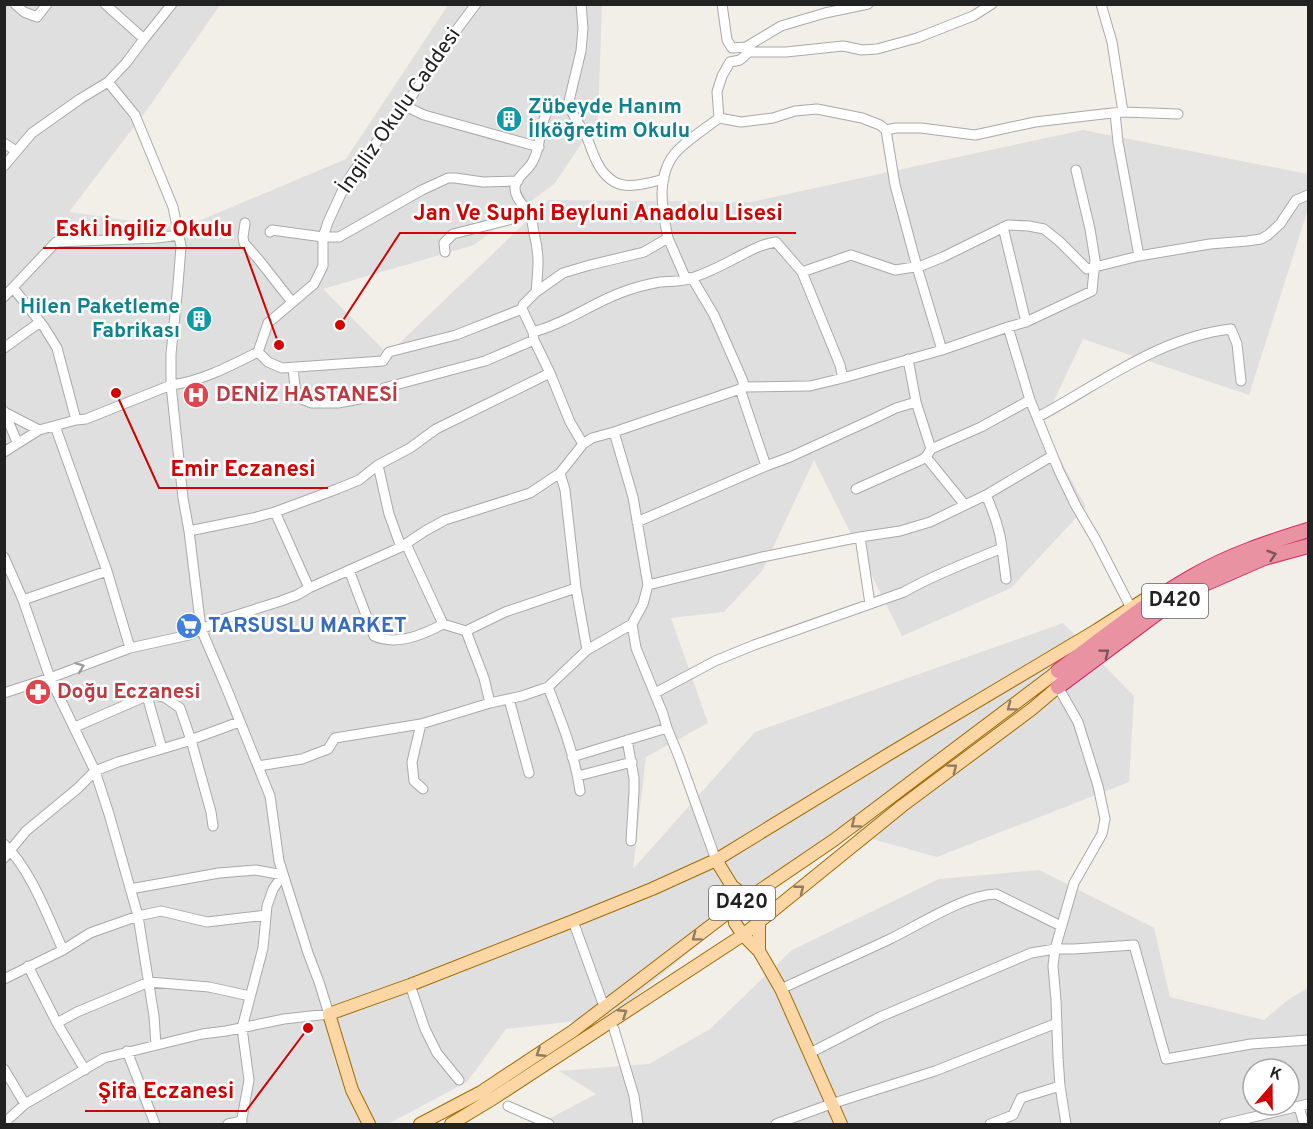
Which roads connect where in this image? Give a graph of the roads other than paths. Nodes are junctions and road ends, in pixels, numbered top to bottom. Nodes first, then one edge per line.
1 (15, 4) edge
2 (47, 4) edge
3 (105, 4) edge
4 (172, 4) edge
5 (476, 4) edge
6 (581, 4) edge
7 (722, 4) edge
8 (868, 4) edge
9 (992, 4) edge
10 (1101, 4) edge
11 (144, 39) junction
12 (747, 49) junction
13 (108, 82) junction
14 (405, 106) junction
15 (569, 107) junction
16 (1119, 113) junction
17 (1178, 114) dead end
18 (719, 118) junction
19 (886, 130) junction
20 (4, 143) edge
21 (539, 147) junction
22 (16, 151) junction
23 (4, 166) edge
24 (1076, 171) dead end
25 (664, 179) junction
26 (518, 181) junction
27 (1308, 195) edge
28 (528, 213) junction
29 (245, 223) dead end
30 (1003, 226) junction
31 (270, 232) dead end
32 (178, 236) junction
33 (323, 237) junction
34 (668, 238) junction
35 (445, 252) dead end
36 (1139, 256) junction
37 (917, 267) junction
38 (1095, 267) junction
39 (802, 272) junction
40 (692, 278) junction
41 (14, 289) junction
42 (536, 292) junction
43 (4, 297) edge
44 (292, 302) junction
45 (522, 309) junction
46 (40, 322) junction
47 (1026, 322) junction
48 (1008, 327) junction
49 (533, 336) junction
50 (4, 348) edge
51 (942, 350) junction
52 (258, 352) junction
53 (908, 359) junction
54 (293, 368) junction
55 (550, 373) junction
56 (843, 378) junction
57 (1241, 381) dead end
58 (171, 385) junction
59 (742, 388) junction
60 (1030, 400) junction
61 (916, 402) junction
62 (5, 412) edge
63 (1038, 417) junction
64 (76, 420) junction
65 (55, 426) junction
66 (39, 430) junction
67 (614, 432) junction
68 (17, 442) junction
69 (582, 444) junction
70 (4, 452) edge
71 (929, 453) junction
72 (1052, 456) junction
73 (378, 465) junction
74 (766, 465) junction
75 (560, 473) junction
76 (856, 489) dead end
77 (986, 495) junction
78 (964, 505) junction
79 (275, 512) junction
80 (637, 522) junction
81 (1308, 530) edge
82 (189, 531) junction
83 (860, 537) junction
84 (404, 545) junction
85 (1308, 546) edge
86 (1002, 548) junction
87 (1248, 551) junction
88 (4, 557) edge
89 (349, 570) junction
90 (107, 571) junction
91 (1006, 579) dead end
92 (648, 585) junction
93 (309, 588) junction
94 (576, 588) junction
95 (22, 600) junction
96 (870, 604) junction
97 (1131, 608) junction
98 (443, 624) junction
99 (632, 624) junction
100 (201, 629) junction
101 (466, 631) junction
102 (130, 648) junction
103 (587, 650) junction
104 (1058, 671) joint
105 (50, 678) junction
106 (548, 687) junction
107 (1058, 687) junction
108 (4, 693) edge
109 (655, 693) junction
110 (147, 696) junction
111 (509, 699) junction
112 (490, 703) junction
113 (239, 722) junction
114 (421, 724) junction
115 (75, 727) junction
116 (667, 728) junction
117 (191, 740) junction
118 (627, 740) junction
119 (162, 749) junction
120 (573, 756) junction
121 (632, 762) junction
122 (258, 766) junction
123 (95, 771) junction
124 (529, 773) dead end
125 (578, 776) junction
126 (423, 789) dead end
127 (580, 791) dead end
128 (213, 826) dead end
129 (631, 841) dead end
130 (8, 847) edge
131 (4, 858) edge
132 (716, 860) junction
133 (283, 875) junction
134 (732, 886) junction
135 (130, 889) junction
136 (748, 899) junction
137 (734, 908) junction
138 (266, 915) junction
139 (138, 916) junction
140 (573, 921) junction
141 (759, 923) junction
142 (1060, 926) junction
143 (743, 935) junction
144 (1055, 949) junction
145 (63, 950) junction
146 (759, 951) junction
147 (28, 966) junction
148 (4, 979) edge
149 (148, 982) junction
150 (410, 986) junction
151 (781, 989) junction
152 (250, 996) junction
153 (602, 1001) dead end
154 (329, 1014) junction
155 (57, 1023) junction
156 (1057, 1023) junction
157 (242, 1028) junction
158 (614, 1029) dead end
159 (1308, 1040) edge
160 (156, 1045) junction
161 (127, 1052) junction
162 (810, 1053) junction
163 (4, 1069) edge
164 (85, 1070) junction
165 (459, 1080) dead end
166 (1060, 1086) junction
167 (25, 1104) junction
168 (831, 1104) junction
169 (508, 1106) dead end
170 (1304, 1106) edge
171 (242, 1123) edge
172 (5, 1124) edge
173 (154, 1125) edge
174 (228, 1125) edge
175 (369, 1125) edge
176 (420, 1125) edge
177 (451, 1125) edge
178 (549, 1125) edge
179 (638, 1125) edge
180 (776, 1125) edge
181 (841, 1125) edge
182 (990, 1125) edge
183 (1066, 1125) edge
184 (1224, 1125) edge
185 (1304, 1125) edge

1 - 2 street
3 - 11 street
4 - 11 street
5 - 14 street, İngiliz Okulu Caddesi
6 - 15 street
7 - 12 street
8 - 12 street
9 - 12 street
10 - 16 street
11 - 13 street
12 - 18 street
13 - 22 street
13 - 32 street
14 - 21 street
14 - 33 street, İngiliz Okulu Caddesi
15 - 21 street
15 - 25 street
16 - 17 street
16 - 19 street
16 - 36 street
18 - 19 street
18 - 25 street
19 - 37 street
20 - 22 street
21 - 26 street
22 - 23 street
24 - 38 street
25 - 34 street
26 - 28 street
26 - 33 street
27 - 36 street
28 - 35 street
28 - 42 street
29 - 44 street
30 - 37 street
30 - 38 street
30 - 47 street
31 - 33 street
32 - 41 street
32 - 58 street
33 - 44 street, İngiliz Okulu Caddesi
34 - 40 street
34 - 42 street
36 - 38 street
37 - 39 street
37 - 51 street
38 - 47 street
39 - 40 street
39 - 56 street
40 - 49 street
40 - 59 street
41 - 43 street
41 - 46 street
42 - 45 street
44 - 52 street, İngiliz Okulu Caddesi
45 - 49 street
45 - 54 street
46 - 50 street
46 - 64 street
47 - 48 street
48 - 51 street
48 - 60 street
49 - 54 street
49 - 55 street
51 - 53 street
52 - 54 street
52 - 58 street
53 - 56 street
53 - 61 street
55 - 69 street
55 - 73 street
56 - 59 street
57 - 63 street
58 - 64 street
58 - 82 street
59 - 67 street
59 - 74 street
60 - 63 street
60 - 71 street
61 - 71 street
61 - 74 street
62 - 66 street
62 - 68 street
63 - 72 street
64 - 65 street
65 - 66 street
65 - 90 street
66 - 68 street
67 - 69 street
67 - 80 street
68 - 70 street
69 - 75 street
71 - 76 street
71 - 78 street
72 - 77 street
72 - 97 street
73 - 79 street
73 - 84 street
74 - 80 street
75 - 84 street
75 - 94 street
77 - 78 street
77 - 86 street
78 - 83 street
79 - 82 street
79 - 93 street
80 - 92 street
81 - 87 highway, D420
82 - 100 street
83 - 92 street
83 - 96 street
84 - 89 street
84 - 98 street
107 -> 85 highway, D420
86 - 91 street
86 - 96 street
87 - 97 main road
87 - 104 highway, D420
88 - 95 street
89 - 93 street
89 - 98 street
90 - 95 street
90 - 102 street
92 - 99 street
93 - 100 street
94 - 101 street
94 - 103 street
95 - 105 street
96 - 109 street
97 - 132 main road
98 - 101 street
99 - 103 street
99 - 109 street
100 - 102 street
100 - 113 street
101 - 112 street
105 -> 102 street
103 - 106 street
104 -> 136 main road, D420
105 - 108 street
105 - 115 street
106 - 111 street
106 - 120 street
141 -> 107 main road
107 - 142 street
109 - 116 street
110 - 115 street
110 - 117 street
110 - 119 street
111 - 112 street
111 - 124 street
112 - 114 street
113 - 117 street
113 - 122 street
114 - 122 street
114 - 126 street
115 - 123 street
116 - 118 street
116 - 132 street
117 - 119 street
117 - 128 street
118 - 120 street
118 - 121 street
119 - 123 street
120 - 125 street
121 - 125 street
121 - 129 street
122 - 133 street
123 - 130 street
123 - 135 street
125 - 127 street
130 - 131 street
130 - 145 street
132 - 134 main road
132 - 140 main road
133 - 135 street
133 - 138 street
133 - 154 street
134 - 136 main road
134 - 137 main road
135 - 139 street
136 - 137 main road, D420
136 - 141 main road
137 - 143 main road
137 -> 176 main road, D420
138 - 139 street
138 - 152 street
139 - 145 street
139 - 149 street
140 - 150 main road
140 - 153 street
141 - 143 main road
141 - 146 main road
142 - 144 street
142 - 151 street
143 - 146 main road
177 -> 143 main road
144 - 156 street
144 - 159 street
144 - 162 street
145 - 147 street
146 - 151 main road
147 - 148 street
147 - 155 street
149 - 152 street
149 - 155 street
149 - 160 street
150 - 154 main road
150 - 165 street
151 - 162 main road
152 - 157 street
154 - 157 street
154 - 175 main road
155 - 164 street
156 - 166 street
156 - 168 street
157 - 160 street
157 - 171 street
158 - 179 street
160 - 161 street
161 - 164 street
161 - 173 street
162 - 168 main road
163 - 167 street
164 - 167 street
166 - 182 street
166 - 183 street
167 - 172 street
168 - 180 street
168 - 181 main road
169 - 178 street
170 - 184 street
170 - 185 street
171 - 174 street

